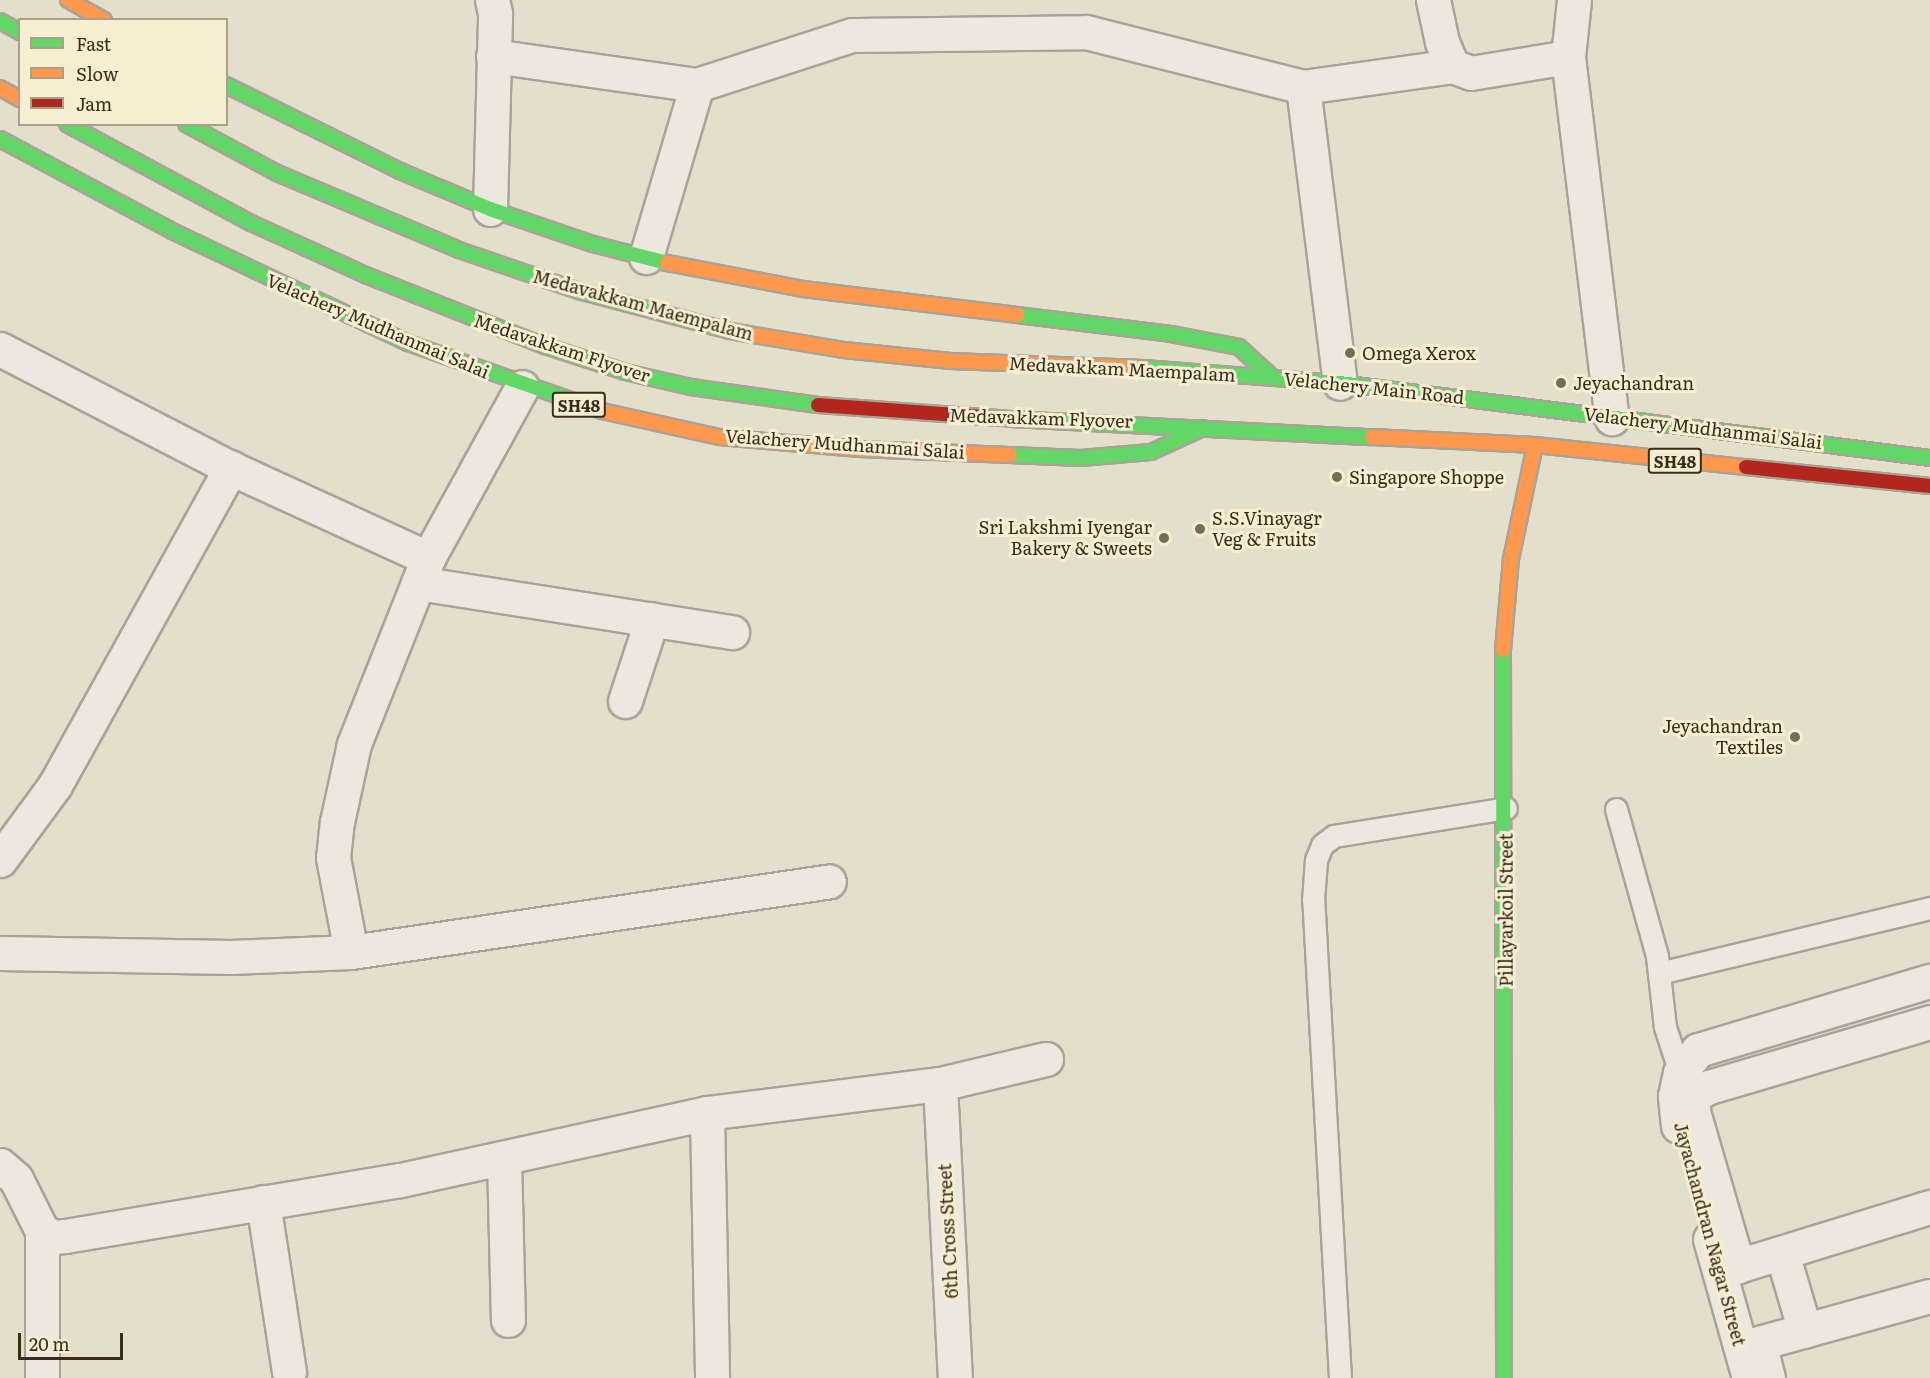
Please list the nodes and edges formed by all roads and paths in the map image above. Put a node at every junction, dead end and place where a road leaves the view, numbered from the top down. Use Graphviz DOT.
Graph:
graph roads {
  1 [pos="68,0"];
  2 [pos="492,0"];
  3 [pos="1434,0"];
  4 [pos="1574,0"];
  5 [pos="100,18"];
  6 [pos="0,21"];
  7 [pos="18,31"];
  8 [pos="493,56"];
  9 [pos="1568,57"];
  10 [pos="1452,66"];
  11 [pos="697,85"];
  12 [pos="228,86"];
  13 [pos="1303,87"];
  14 [pos="0,88"];
  15 [pos="18,98"];
  16 [pos="70,126"];
  17 [pos="190,126"];
  18 [pos="0,138"];
  19 [pos="490,208"];
  20 [pos="646,258"];
  21 [pos="0,348"];
  22 [pos="1273,378"];
  23 [pos="1340,383"];
  24 [pos="522,387"];
  25 [pos="1475,399"];
  26 [pos="1612,418"];
  27 [pos="1208,426"];
  28 [pos="1420,438"];
  29 [pos="1535,445"];
  30 [pos="1930,458"];
  31 [pos="231,468"];
  32 [pos="1930,486"];
  33 [pos="423,571"];
  34 [pos="652,619"];
  35 [pos="732,632"];
  36 [pos="625,701"];
  37 [pos="1506,808"];
  38 [pos="1616,809"];
  39 [pos="0,860"];
  40 [pos="829,881"];
  41 [pos="1930,908"];
  42 [pos="351,952"];
  43 [pos="0,953"];
  44 [pos="1659,973"];
  45 [pos="1930,981"];
  46 [pos="1930,1022"];
  47 [pos="1046,1059"];
  48 [pos="1680,1073"];
  49 [pos="940,1084"];
  50 [pos="707,1113"];
  51 [pos="504,1158"];
  52 [pos="0,1165"];
  53 [pos="263,1202"];
  54 [pos="1930,1207"];
  55 [pos="42,1231"];
  56 [pos="1782,1253"];
  57 [pos="1930,1296"];
  58 [pos="508,1320"];
  59 [pos="1805,1330"];
  60 [pos="289,1372"];
  61 [pos="42,1378"];
  62 [pos="712,1378"];
  63 [pos="955,1378"];
  64 [pos="1340,1378"];
  65 [pos="1504,1378"];
  66 [pos="1749,1378"];
  67 [pos="1768,1378"];
  1 -- 5 [label="main road"];
  2 -- 8 [label="street"];
  3 -- 10 [label="street"];
  4 -- 9 [label="street"];
  6 -- 7 [label="main road"];
  8 -- 11 [label="street"];
  8 -- 19 [label="street"];
  9 -- 10 [label="street"];
  9 -- 26 [label="street"];
  10 -- 13 [label="street"];
  11 -- 13 [label="street"];
  11 -- 20 [label="street"];
  12 -- 19 [label="main road"];
  13 -- 23 [label="street"];
  14 -- 15 [label="main road"];
  16 -- 27 [label="main road, Medavakkam Flyover"];
  17 -- 22 [label="main road, Medavakkam Maempalam"];
  18 -- 24 [label="main road, Velachery Mudhanmai Salai / SH48"];
  19 -- 20 [label="main road"];
  20 -- 22 [label="main road"];
  21 -- 31 [label="street"];
  22 -- 23 [label="main road, Velachery Main Road"];
  23 -- 25 [label="main road, Velachery Main Road"];
  24 -- 27 [label="main road, Velachery Mudhanmai Salai / SH48"];
  24 -- 33 [label="street"];
  25 -- 26 [label="main road, Velachery Mudhanmai Salai / SH48"];
  26 -- 30 [label="main road, Velachery Mudhanmai Salai / SH48"];
  27 -- 28 [label="main road, Medavakkam Flyover"];
  28 -- 29 [label="main road, Velachery Mudhanmai Salai / SH48"];
  29 -- 32 [label="main road, Velachery Mudhanmai Salai / SH48"];
  29 -- 37 [label="main road, Pillayarkoil Street"];
  31 -- 33 [label="street"];
  31 -- 39 [label="street"];
  33 -- 34 [label="street"];
  33 -- 42 [label="street"];
  34 -- 35 [label="street"];
  34 -- 36 [label="street"];
  37 -- 64 [label="lane"];
  37 -- 65 [label="main road, Pillayarkoil Street"];
  38 -- 44 [label="lane"];
  40 -- 42 [label="street"];
  41 -- 44 [label="lane"];
  42 -- 43 [label="street"];
  44 -- 48 [label="lane"];
  45 -- 48 [label="street"];
  46 -- 56 [label="street"];
  47 -- 49 [label="street"];
  48 -- 66 [label="street, Jayachandran Nagar Street"];
  49 -- 50 [label="street"];
  49 -- 63 [label="street, 6th Cross Street"];
  50 -- 51 [label="street"];
  50 -- 62 [label="street"];
  51 -- 53 [label="street"];
  51 -- 58 [label="street"];
  52 -- 55 [label="street"];
  53 -- 55 [label="street"];
  53 -- 60 [label="street"];
  54 -- 56 [label="street"];
  55 -- 61 [label="street"];
  56 -- 59 [label="street"];
  57 -- 59 [label="street"];
  59 -- 67 [label="street"];
}
